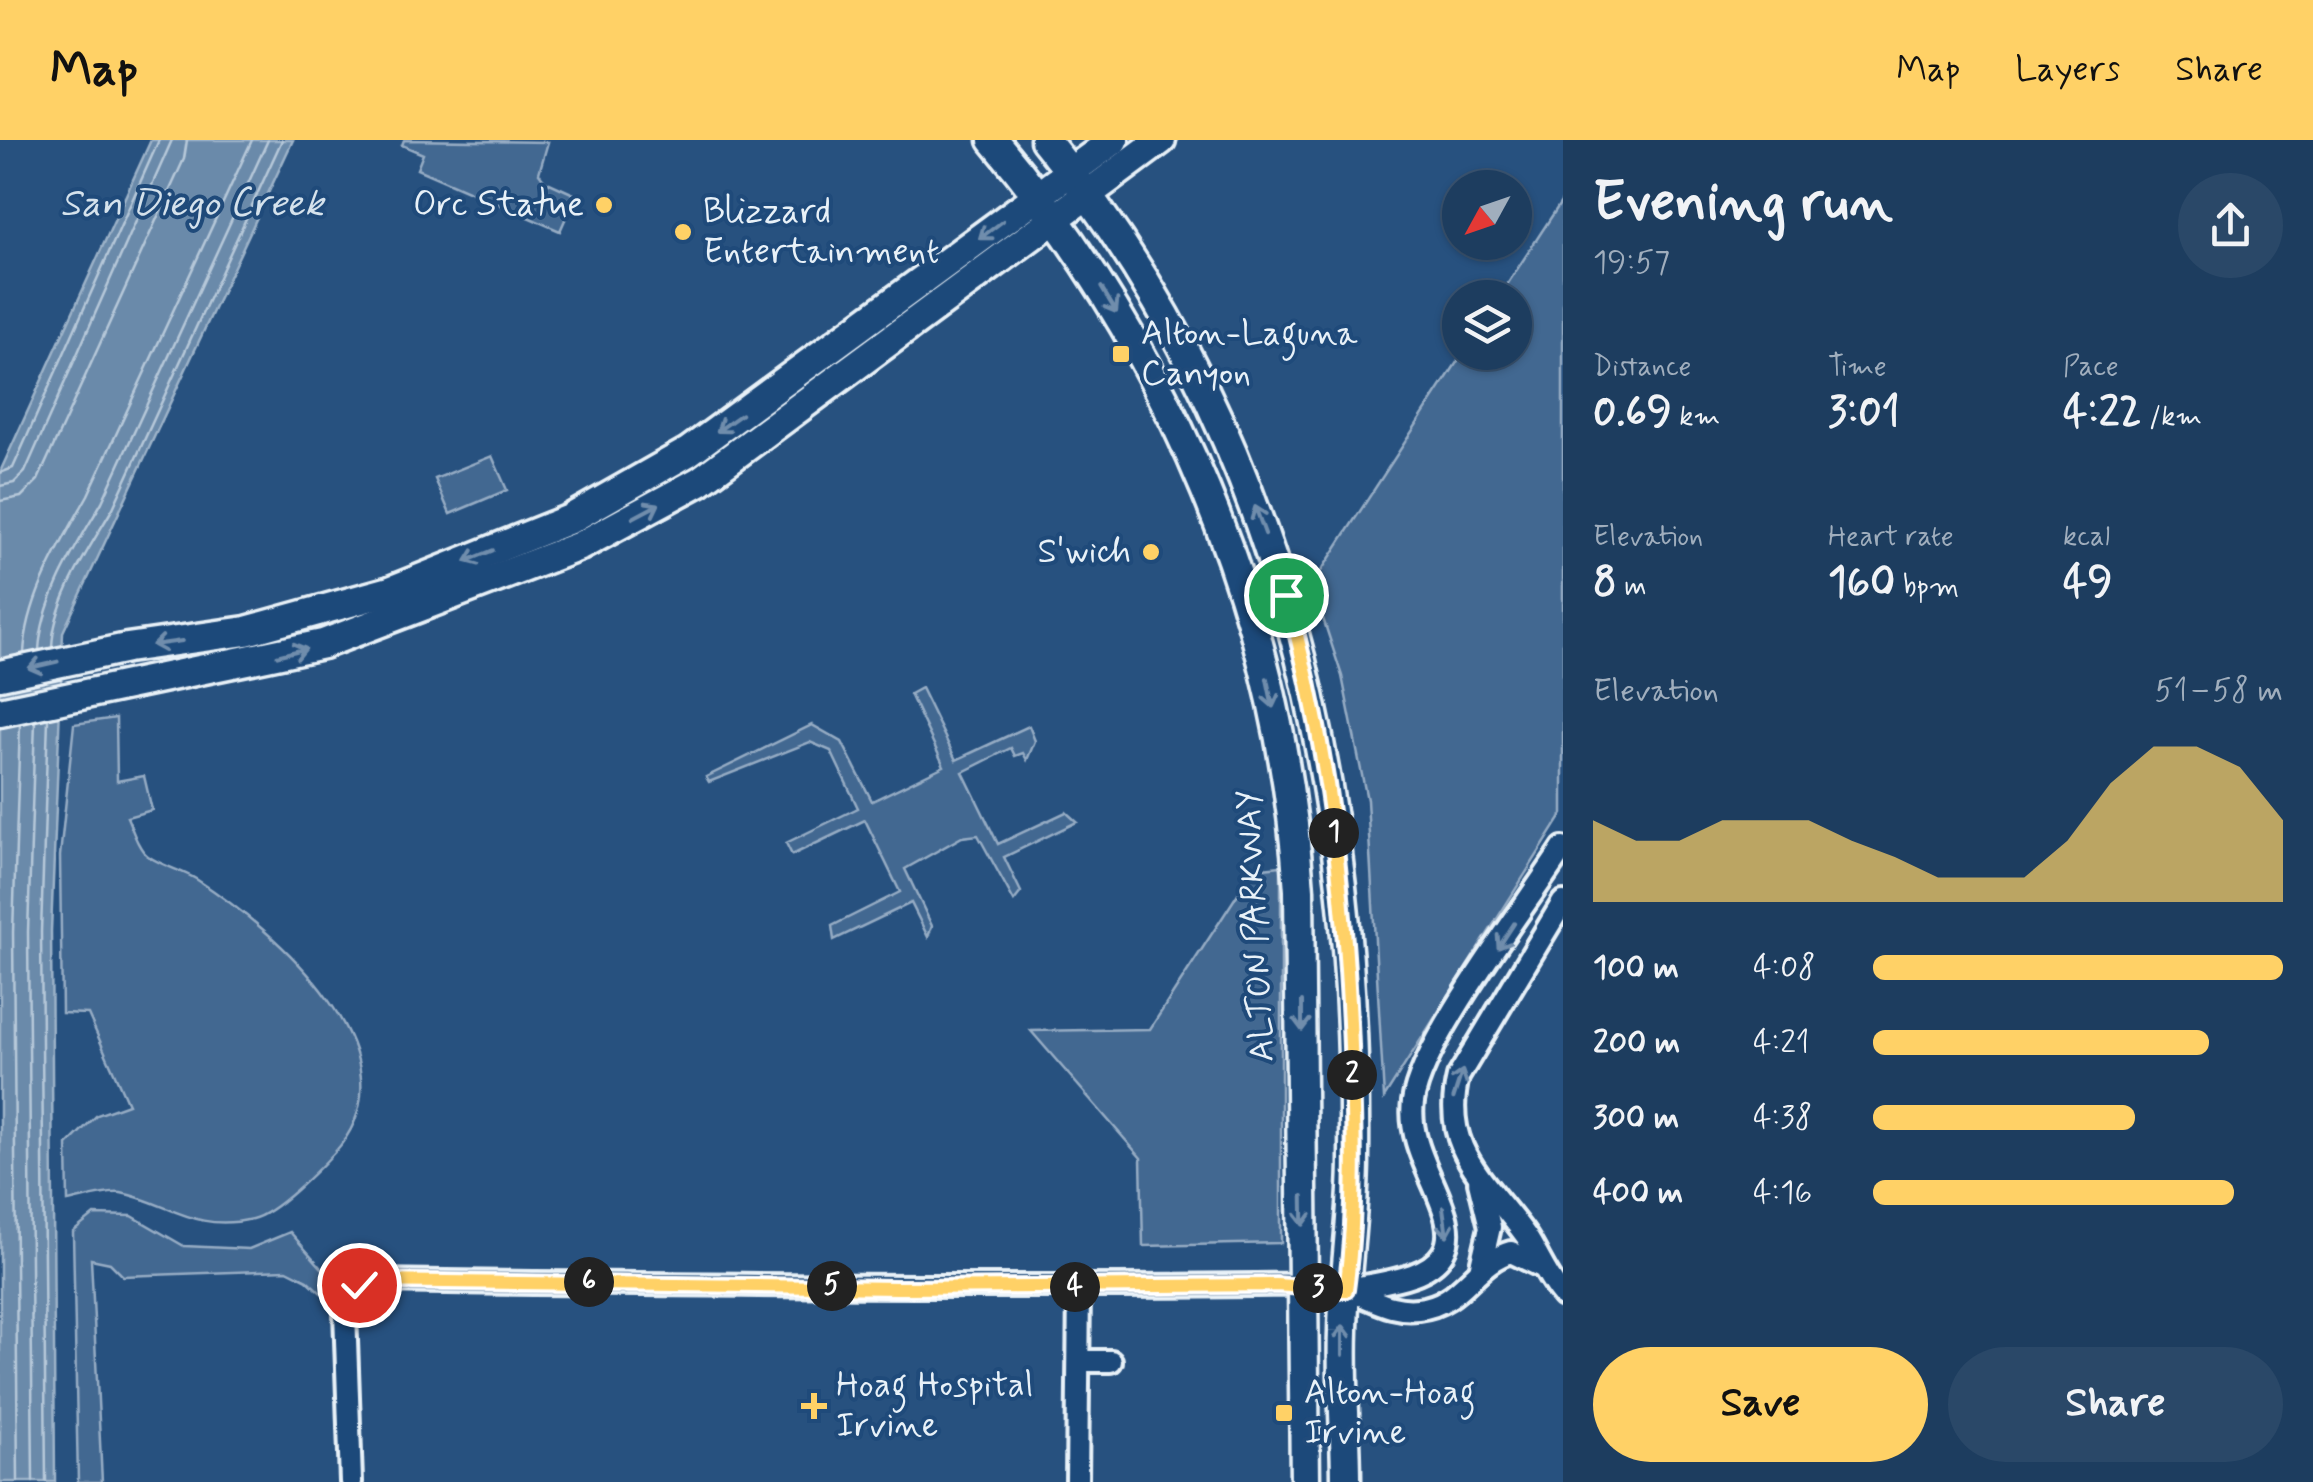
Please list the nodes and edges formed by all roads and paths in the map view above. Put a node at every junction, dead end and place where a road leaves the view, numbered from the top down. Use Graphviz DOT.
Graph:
graph roads {
  1 [pos="992,140"];
  2 [pos="1045,140"];
  3 [pos="1114,140"];
  4 [pos="1161,140"];
  5 [pos="1078,184"];
  6 [pos="1037,196"];
  7 [pos="1054,219"];
  8 [pos="0,675"];
  9 [pos="0,712"];
  10 [pos="1562,853"];
  11 [pos="1563,902"];
  12 [pos="1474,1171"];
  13 [pos="1542,1267"];
  14 [pos="1480,1271"];
  15 [pos="1079,1286"];
  16 [pos="1304,1287"];
  17 [pos="1346,1290"];
  18 [pos="1563,1296"];
  19 [pos="1079,1361"];
  20 [pos="1111,1361"];
  21 [pos="351,1482"];
  22 [pos="1078,1482"];
  23 [pos="1305,1482"];
  24 [pos="1346,1482"];
  1 -- 6 [label="main road, ALTON PARKWAY"];
  2 -- 5 [label="main road"];
  3 -- 5 [label="main road"];
  4 -- 5 [label="main road"];
  5 -- 6 [label="main road"];
  5 -- 7 [label="main road"];
  17 -- 5 [label="main road, one-way"];
  6 -- 7 [label="main road, ALTON PARKWAY"];
  6 -- 8 [label="main road, one-way"];
  9 -- 7 [label="main road, one-way"];
  7 -- 16 [label="main road, ALTON PARKWAY, one-way"];
  10 -- 17 [label="street, one-way"];
  12 -- 11 [label="street, one-way"];
  12 -- 13 [label="street"];
  12 -- 14 [label="street"];
  13 -- 14 [label="street"];
  13 -- 18 [label="street"];
  14 -- 17 [label="street"];
  15 -- 16 [label="street"];
  15 -- 19 [label="street"];
  15 -- 21 [label="street"];
  16 -- 17 [label="street"];
  16 -- 23 [label="main road, ALTON PARKWAY"];
  24 -- 17 [label="main road, one-way"];
  19 -- 20 [label="street"];
  19 -- 22 [label="street"];
}
